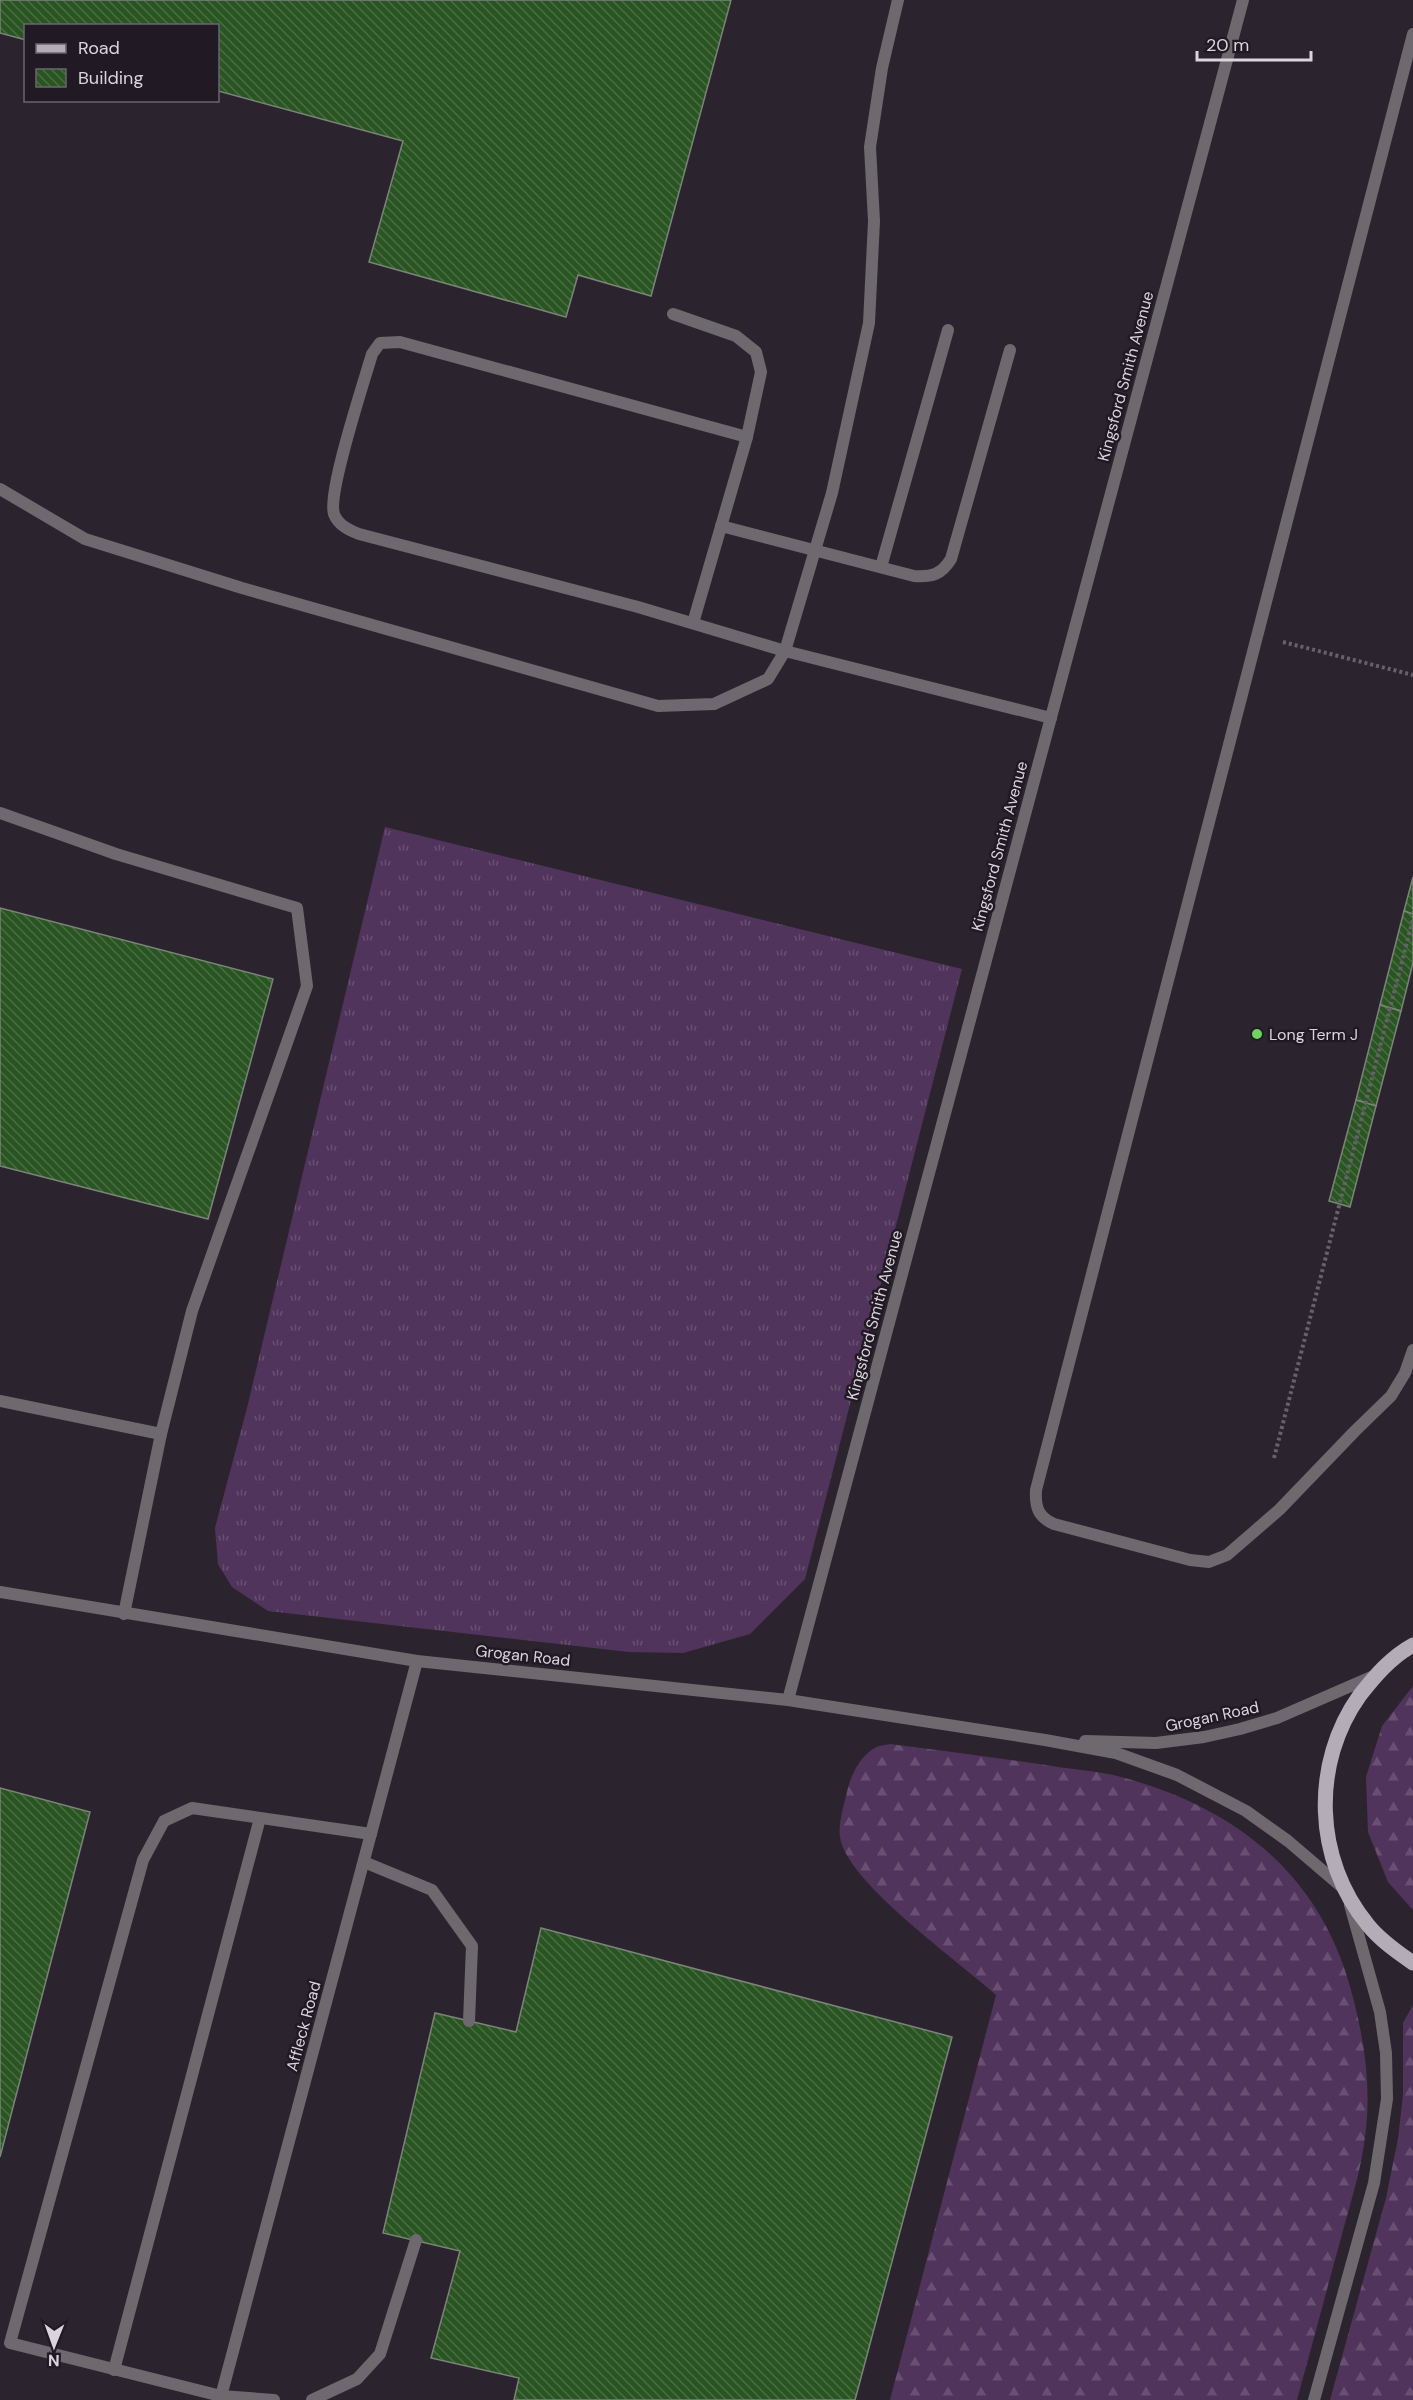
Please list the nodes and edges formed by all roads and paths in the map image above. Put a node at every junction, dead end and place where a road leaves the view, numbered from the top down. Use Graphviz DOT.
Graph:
graph roads {
  1 [pos="898,0"];
  2 [pos="1243,0"];
  3 [pos="1413,34"];
  4 [pos="673,314"];
  5 [pos="948,330"];
  6 [pos="1010,350"];
  7 [pos="747,436"];
  8 [pos="0,489"];
  9 [pos="721,526"];
  10 [pos="816,551"];
  11 [pos="881,567"];
  12 [pos="693,623"];
  13 [pos="1284,642"];
  14 [pos="785,651"];
  15 [pos="1413,675"];
  16 [pos="1050,718"];
  17 [pos="0,813"];
  18 [pos="1413,919"];
  19 [pos="1413,1350"];
  20 [pos="0,1401"];
  21 [pos="161,1434"];
  22 [pos="1274,1458"];
  23 [pos="0,1592"];
  24 [pos="124,1614"];
  25 [pos="1410,1646"];
  26 [pos="417,1661"];
  27 [pos="1376,1675"];
  28 [pos="788,1701"];
  29 [pos="1045,1740"];
  30 [pos="260,1818"];
  31 [pos="370,1834"];
  32 [pos="364,1862"];
  33 [pos="1346,1892"];
  34 [pos="1413,1963"];
  35 [pos="469,2021"];
  36 [pos="416,2241"];
  37 [pos="5,2342"];
  38 [pos="114,2370"];
  39 [pos="220,2398"];
  40 [pos="274,2400"];
  41 [pos="312,2400"];
  42 [pos="1314,2400"];
  1 -- 10 [label="street"];
  2 -- 16 [label="street, Kingsford Smith Avenue"];
  3 -- 19 [label="street"];
  4 -- 7 [label="street"];
  5 -- 11 [label="street"];
  6 -- 11 [label="street"];
  7 -- 9 [label="street"];
  7 -- 12 [label="street"];
  8 -- 14 [label="street"];
  9 -- 10 [label="street"];
  9 -- 12 [label="street"];
  10 -- 11 [label="street"];
  10 -- 14 [label="street"];
  12 -- 14 [label="street"];
  13 -- 15 [label="path"];
  14 -- 16 [label="street"];
  16 -- 28 [label="street, Kingsford Smith Avenue"];
  17 -- 21 [label="street"];
  18 -- 22 [label="path"];
  20 -- 21 [label="street"];
  21 -- 24 [label="street"];
  23 -- 24 [label="street, Grogan Road"];
  24 -- 26 [label="street, Grogan Road"];
  25 -- 27 [label="main road"];
  26 -- 28 [label="street, Grogan Road"];
  26 -- 31 [label="street, Affleck Road"];
  27 -- 29 [label="street, Grogan Road"];
  27 -- 33 [label="main road"];
  28 -- 29 [label="street, Grogan Road"];
  29 -- 33 [label="street, Grogan Road"];
  30 -- 31 [label="street"];
  30 -- 37 [label="street"];
  30 -- 38 [label="street"];
  31 -- 32 [label="street, Affleck Road"];
  32 -- 35 [label="street"];
  32 -- 39 [label="street, Affleck Road"];
  33 -- 34 [label="main road"];
  33 -- 42 [label="street"];
  36 -- 41 [label="street"];
  37 -- 38 [label="street"];
  38 -- 39 [label="street"];
  39 -- 40 [label="street"];
}
